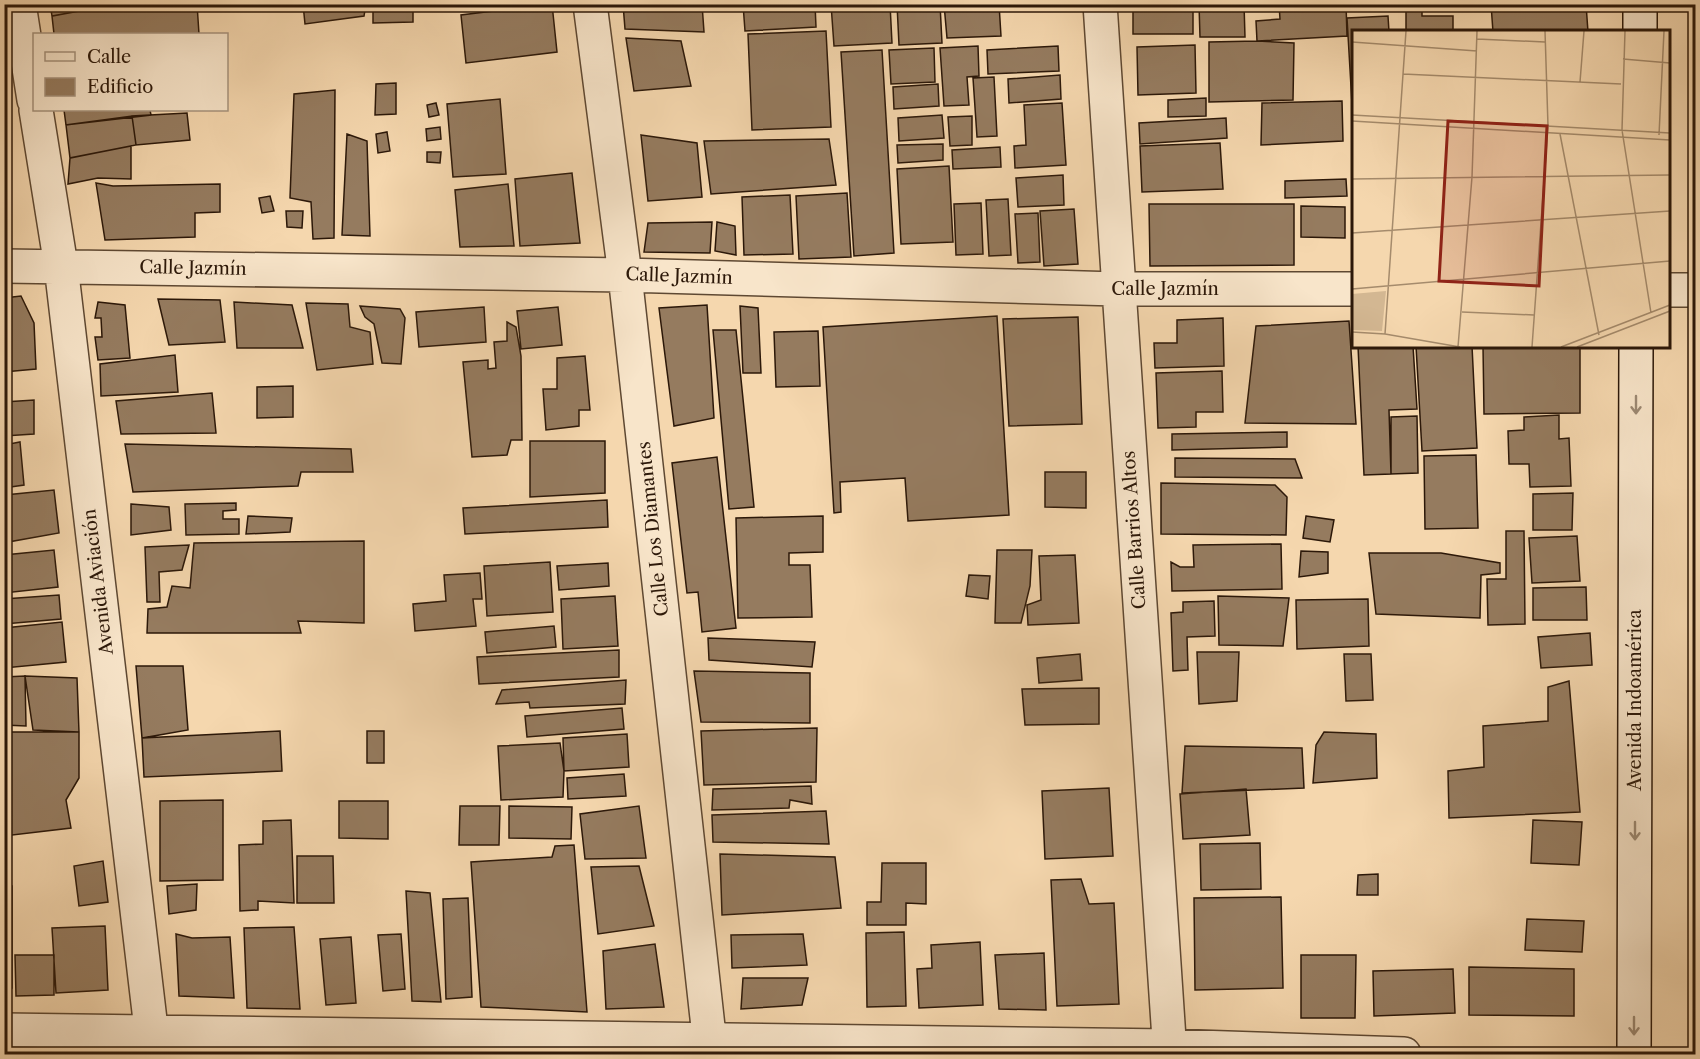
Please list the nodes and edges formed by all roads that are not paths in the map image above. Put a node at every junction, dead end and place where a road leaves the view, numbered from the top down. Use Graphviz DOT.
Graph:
graph roads {
  1 [pos="19,4"];
  2 [pos="590,4"];
  3 [pos="1100,4"];
  4 [pos="1640,4"];
  5 [pos="1640,30"];
  6 [pos="33,94"];
  7 [pos="36,111"];
  8 [pos="4,266"];
  9 [pos="61,266"];
  10 [pos="626,275"];
  11 [pos="1117,289"];
  12 [pos="1352,289"];
  13 [pos="1670,290"];
  14 [pos="1695,290"];
  15 [pos="1636,348"];
  16 [pos="4,1030"];
  17 [pos="152,1042"];
  18 [pos="711,1048"];
  19 [pos="1169,1050"];
  20 [pos="1404,1054"];
  21 [pos="1634,1054"];
  1 -- 6 [label="street"];
  2 -- 10 [label="street, Calle Los Diamantes"];
  3 -- 11 [label="street, Calle Barrios Altos"];
  4 -- 5 [label="street"];
  7 -- 9 [label="street, Avenida Aviación"];
  8 -- 9 [label="street, Calle Jazmín"];
  9 -- 10 [label="street, Calle Jazmín"];
  9 -- 17 [label="street, Avenida Aviación"];
  10 -- 11 [label="street, Calle Jazmín"];
  10 -- 18 [label="street, Calle Los Diamantes"];
  11 -- 12 [label="street, Calle Jazmín"];
  11 -- 19 [label="street, Calle Barrios Altos"];
  13 -- 14 [label="street"];
  15 -- 21 [label="street, Avenida Indoamérica, one-way"];
  16 -- 17 [label="street"];
  17 -- 18 [label="street"];
  18 -- 19 [label="street"];
  19 -- 20 [label="street"];
}
